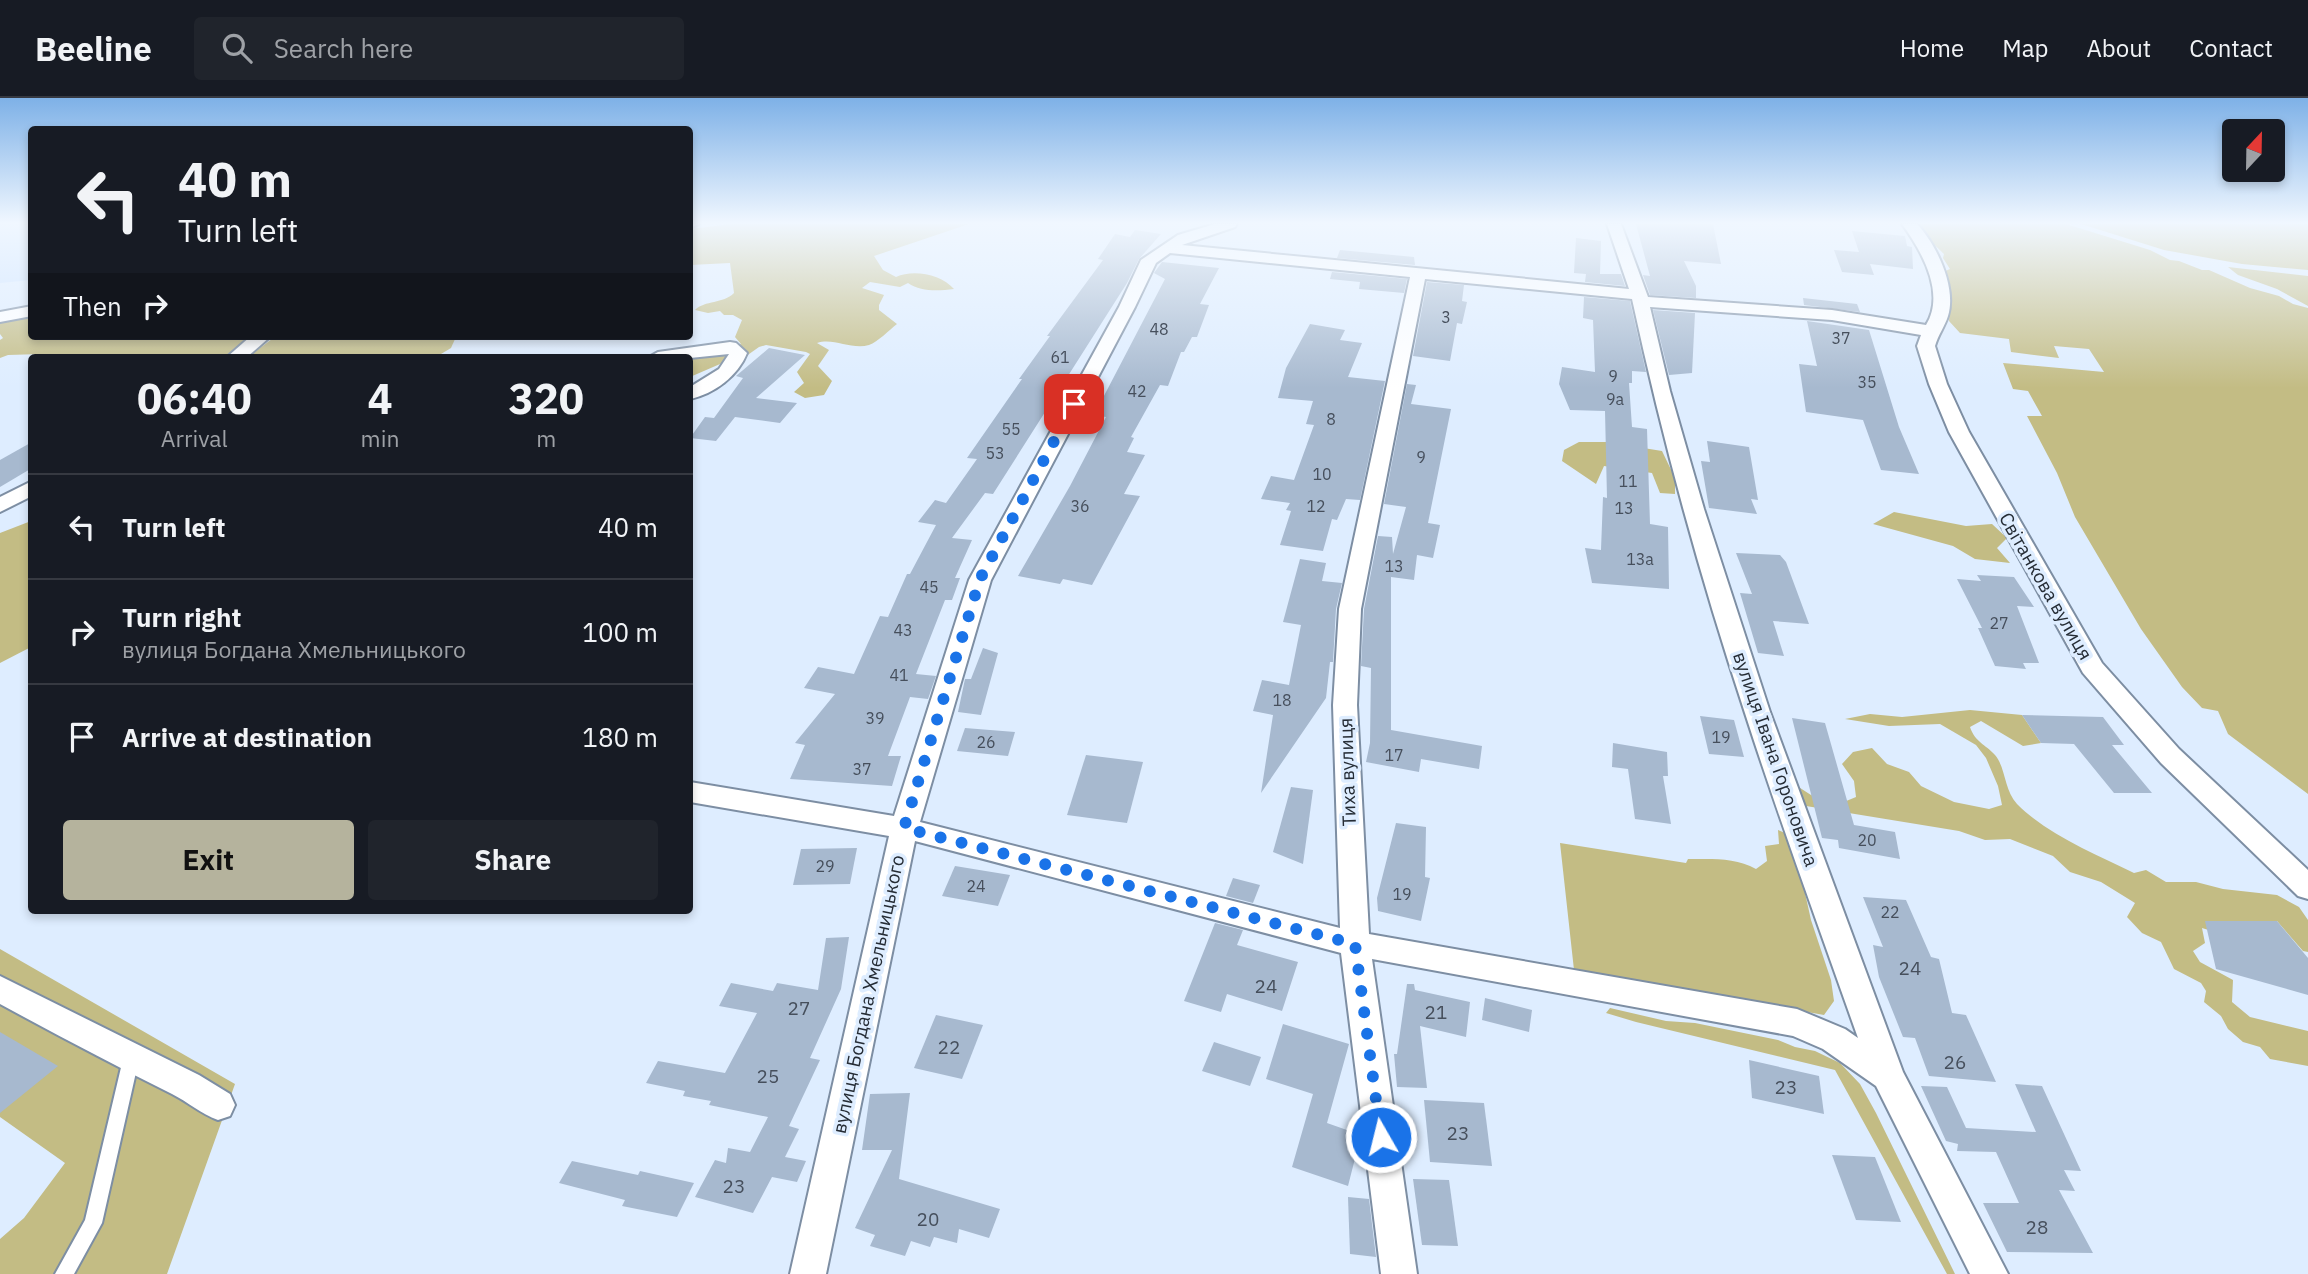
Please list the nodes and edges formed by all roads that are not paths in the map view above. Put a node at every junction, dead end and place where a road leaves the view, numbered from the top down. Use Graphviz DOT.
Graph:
graph roads {
  1 [pos="1140,279"];
  2 [pos="1417,279"];
  3 [pos="1455,279"];
  4 [pos="1633,279"];
  5 [pos="1938,279"];
  6 [pos="1639,298"];
  7 [pos="28,312"];
  8 [pos="0,317"];
  9 [pos="1931,331"];
  10 [pos="257,340"];
  11 [pos="240,354"];
  12 [pos="680,354"];
  13 [pos="693,392"];
  14 [pos="28,491"];
  15 [pos="0,506"];
  16 [pos="693,793"];
  17 [pos="904,828"];
  18 [pos="2308,888"];
  19 [pos="1355,944"];
  20 [pos="0,989"];
  21 [pos="131,1059"];
  22 [pos="1888,1076"];
  23 [pos="218,1105"];
  24 [pos="64,1274"];
  25 [pos="808,1274"];
  26 [pos="1399,1274"];
  27 [pos="1990,1274"];
  1 -- 17 [label="street, вулиця Богдана Хмельницького"];
  2 -- 19 [label="street, Тиха вулиця"];
  3 -- 6 [label="street"];
  4 -- 6 [label="street, вулиця Івана Гороновича"];
  5 -- 9 [label="street, Світанкова вулиця"];
  6 -- 9 [label="street"];
  6 -- 22 [label="street, вулиця Івана Гороновича"];
  7 -- 8 [label="street"];
  9 -- 18 [label="street, Світанкова вулиця"];
  10 -- 11 [label="street"];
  12 -- 13 [label="street"];
  14 -- 15 [label="street"];
  16 -- 17 [label="street"];
  17 -- 19 [label="street"];
  17 -- 25 [label="street, вулиця Богдана Хмельницького"];
  19 -- 22 [label="street"];
  19 -- 26 [label="street, Тиха вулиця"];
  20 -- 21 [label="street"];
  21 -- 23 [label="street"];
  21 -- 24 [label="lane"];
  22 -- 27 [label="street, вулиця Івана Гороновича"];
}
